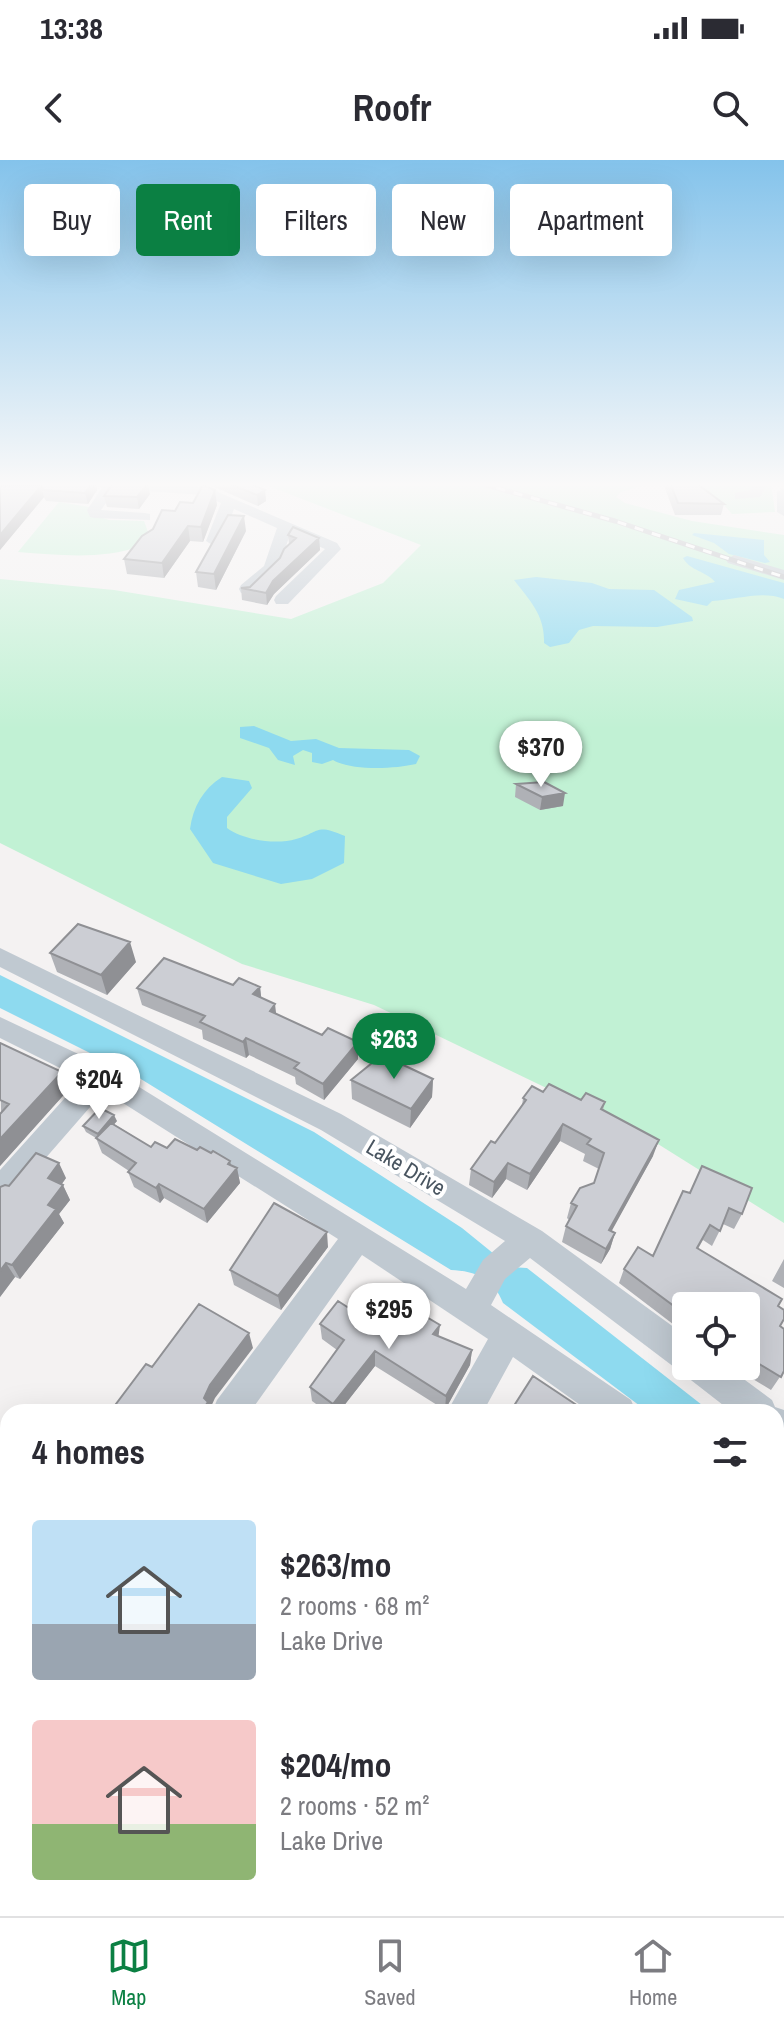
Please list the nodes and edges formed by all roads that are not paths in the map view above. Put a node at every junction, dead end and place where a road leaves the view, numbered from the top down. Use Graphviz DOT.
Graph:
graph roads {
  1 [pos="272,565"];
  2 [pos="317,565"];
  3 [pos="750,565"];
  4 [pos="784,575"];
  5 [pos="243,593"];
  6 [pos="282,600"];
  7 [pos="0,957"];
  8 [pos="0,1027"];
  9 [pos="101,1076"];
  10 [pos="0,1190"];
  11 [pos="358,1236"];
  12 [pos="531,1241"];
  13 [pos="472,1310"];
  14 [pos="508,1334"];
  15 [pos="672,1346"];
  16 [pos="718,1380"];
  17 [pos="235,1404"];
  18 [pos="469,1404"];
  19 [pos="608,1404"];
  20 [pos="749,1404"];
  1 -- 5 [label="street"];
  2 -- 6 [label="street"];
  3 -- 4 [label="street"];
  7 -- 12 [label="street, Lake Drive"];
  8 -- 9 [label="street"];
  9 -- 10 [label="street"];
  9 -- 11 [label="street"];
  11 -- 13 [label="street"];
  11 -- 17 [label="street"];
  12 -- 13 [label="street"];
  12 -- 15 [label="street, Lake Drive"];
  13 -- 14 [label="street"];
  14 -- 18 [label="street"];
  14 -- 19 [label="street"];
  16 -- 20 [label="street"];
}
